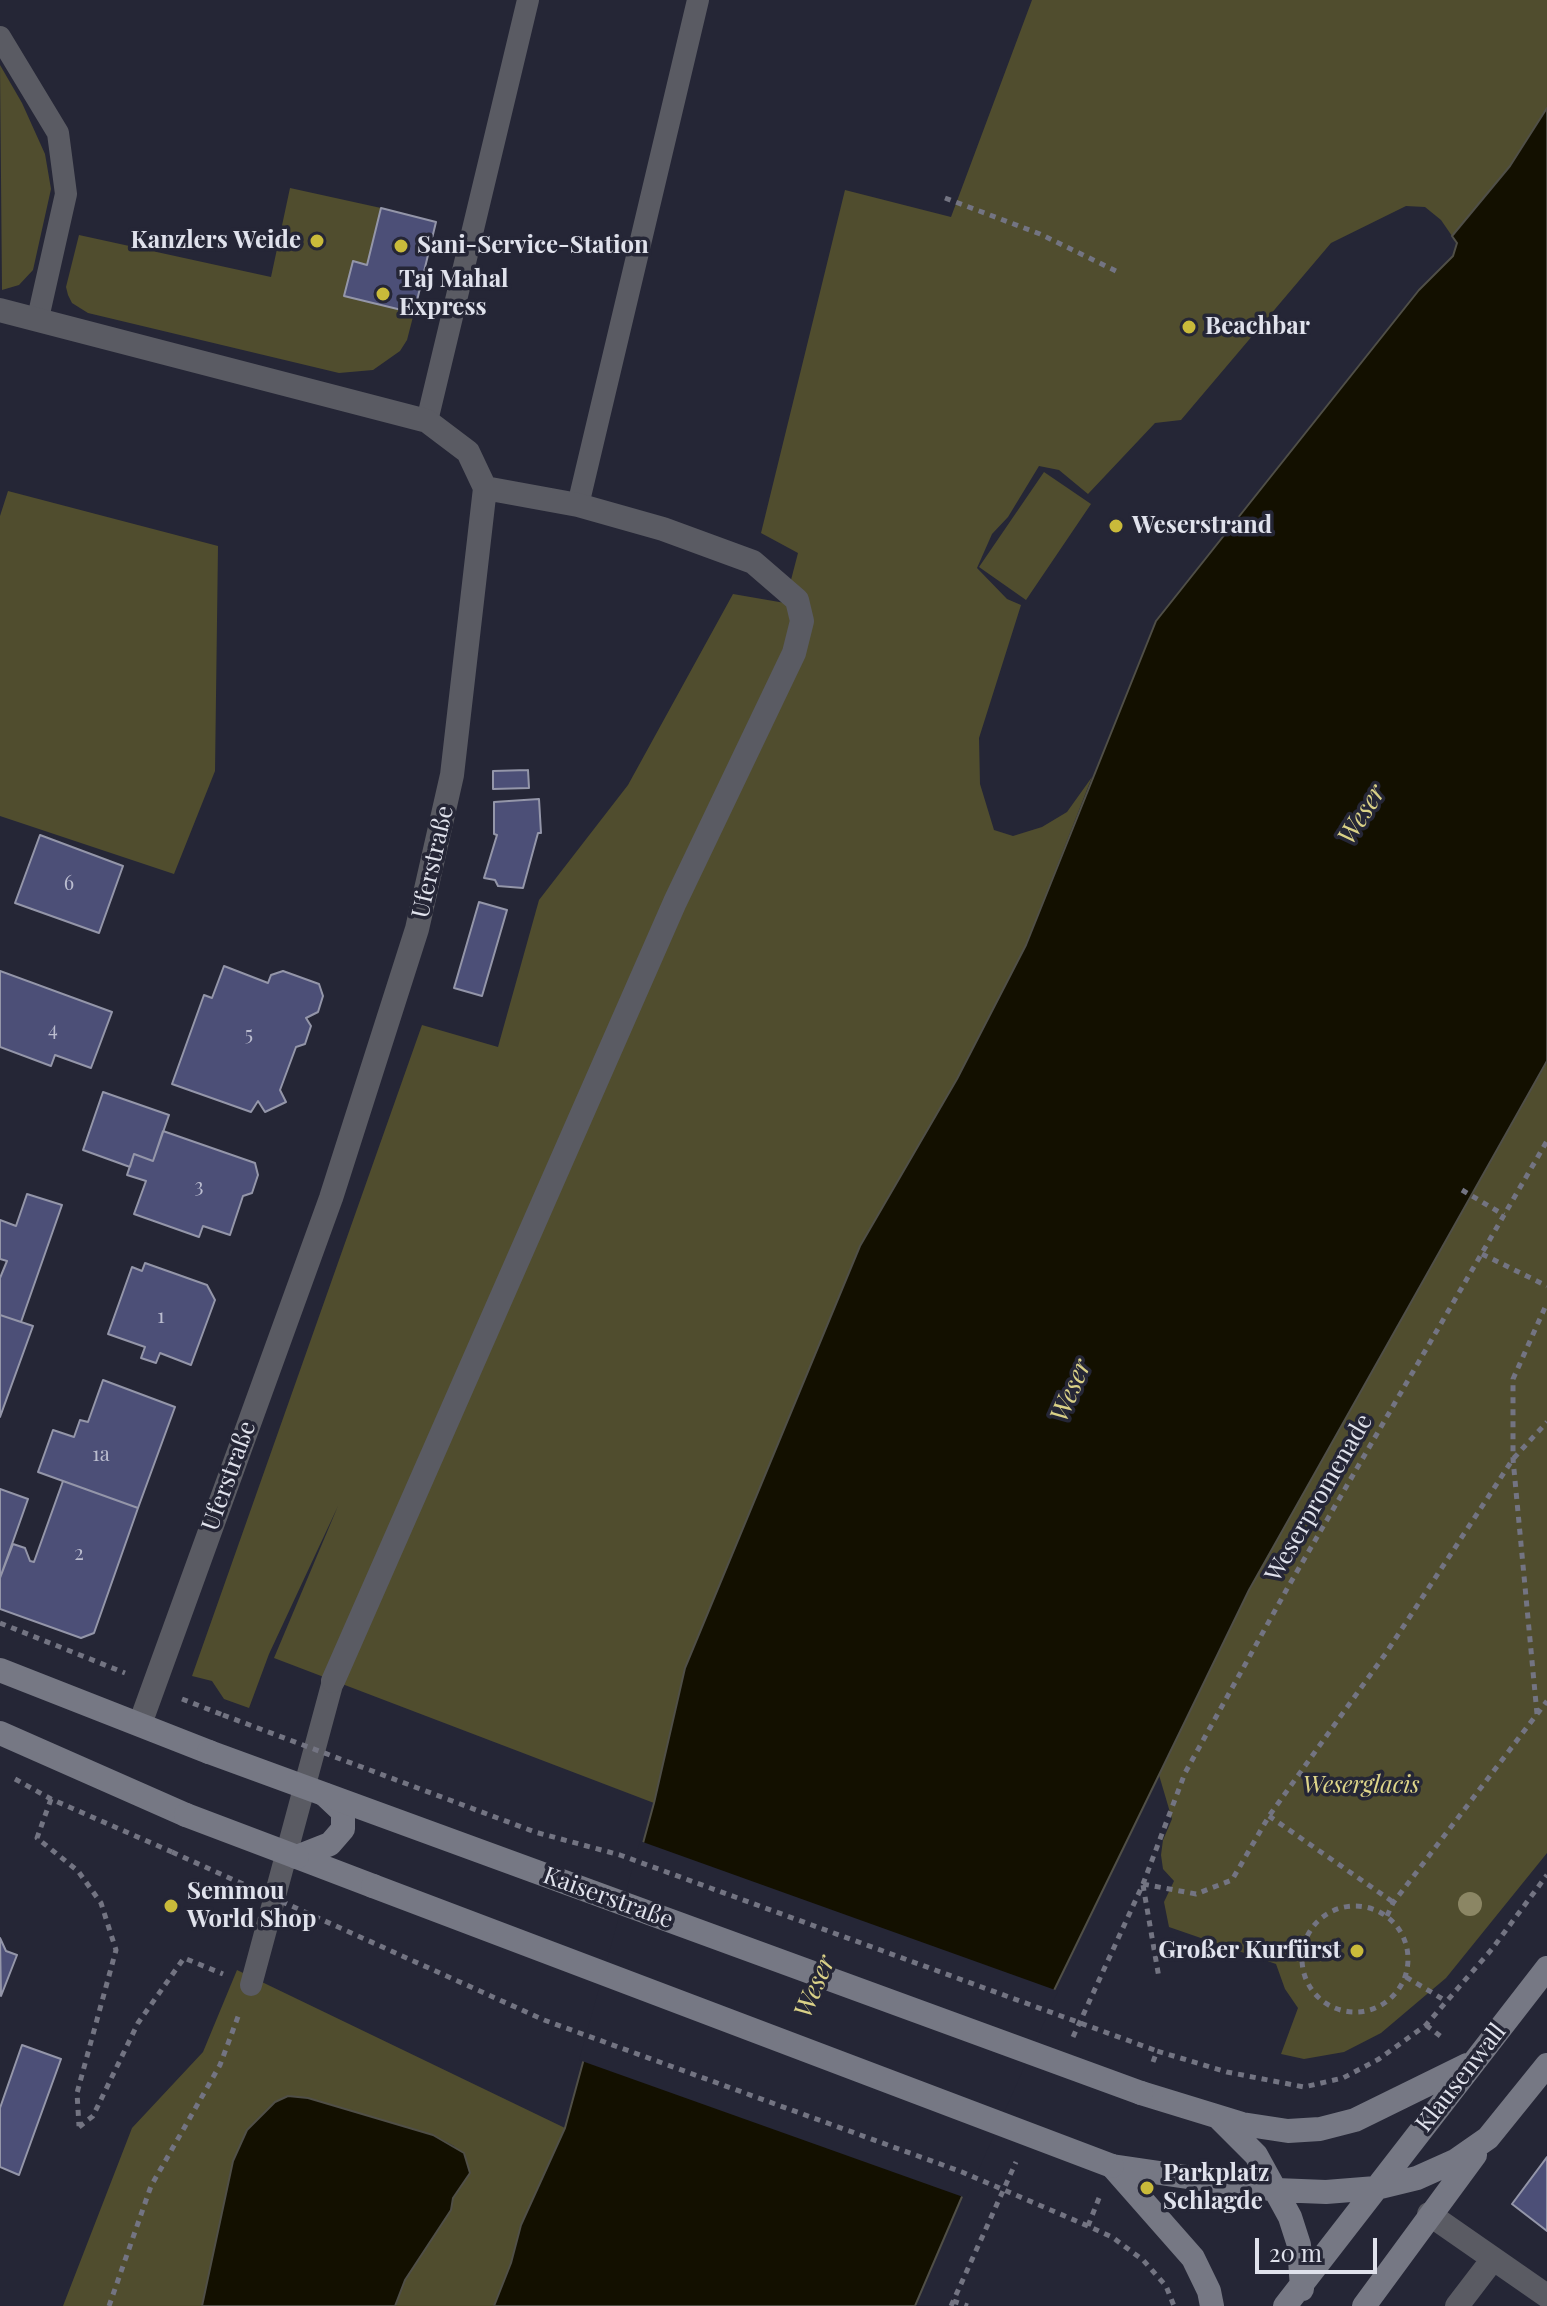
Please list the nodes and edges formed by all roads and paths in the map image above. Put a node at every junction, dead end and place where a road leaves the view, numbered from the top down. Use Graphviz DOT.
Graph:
graph roads {
  1 [pos="528,0"];
  2 [pos="698,0"];
  3 [pos="0,37"];
  4 [pos="945,198"];
  5 [pos="1120,273"];
  6 [pos="0,310"];
  7 [pos="38,318"];
  8 [pos="427,421"];
  9 [pos="485,488"];
  10 [pos="578,505"];
  11 [pos="1547,1141"];
  12 [pos="1462,1190"];
  13 [pos="1504,1215"];
  14 [pos="1482,1254"];
  15 [pos="1547,1286"];
  16 [pos="1547,1303"];
  17 [pos="1547,1422"];
  18 [pos="1513,1459"];
  19 [pos="0,1623"];
  20 [pos="7,1676"];
  21 [pos="333,1681"];
  22 [pos="154,1685"];
  23 [pos="1547,1701"];
  24 [pos="1537,1714"];
  25 [pos="140,1724"];
  26 [pos="0,1733"];
  27 [pos="13,1778"];
  28 [pos="325,1795"];
  29 [pos="51,1799"];
  30 [pos="1269,1816"];
  31 [pos="297,1857"];
  32 [pos="1547,1875"];
  33 [pos="1143,1884"];
  34 [pos="1393,1903"];
  35 [pos="1387,1916"];
  36 [pos="1547,1968"];
  37 [pos="1406,1976"];
  38 [pos="1159,1978"];
  39 [pos="251,1985"];
  40 [pos="1446,2001"];
  41 [pos="1472,2062"];
  42 [pos="1547,2065"];
  43 [pos="1219,2117"];
  44 [pos="1488,2138"];
  45 [pos="1112,2166"];
  46 [pos="1376,2188"];
  47 [pos="1276,2190"];
  48 [pos="1095,2209"];
  49 [pos="1429,2214"];
  50 [pos="1088,2226"];
  51 [pos="1493,2259"];
  52 [pos="1301,2295"];
  53 [pos="1547,2296"];
  54 [pos="109,2306"];
  55 [pos="951,2306"];
  56 [pos="968,2306"];
  57 [pos="1174,2306"];
  58 [pos="1212,2306"];
  59 [pos="1285,2306"];
  60 [pos="1364,2306"];
  61 [pos="1457,2306"];
  1 -- 8 [label="lane"];
  2 -- 10 [label="lane"];
  3 -- 7 [label="lane"];
  4 -- 5 [label="path"];
  6 -- 7 [label="street"];
  7 -- 8 [label="street"];
  8 -- 9 [label="street"];
  9 -- 10 [label="street"];
  9 -- 22 [label="street, Uferstraße"];
  10 -- 21 [label="street"];
  11 -- 13 [label="path, Weserpromenade"];
  12 -- 13 [label="path"];
  13 -- 14 [label="path, Weserpromenade"];
  14 -- 15 [label="path"];
  14 -- 33 [label="path, Weserpromenade"];
  16 -- 18 [label="path"];
  17 -- 18 [label="path"];
  18 -- 24 [label="path"];
  18 -- 30 [label="path"];
  19 -- 22 [label="path"];
  20 -- 25 [label="main road, Kaiserstraße"];
  21 -- 39 [label="lane"];
  22 -- 25 [label="street, Uferstraße"];
  22 -- 40 [label="path, bridge"];
  23 -- 24 [label="path"];
  24 -- 34 [label="path"];
  25 -- 28 [label="main road, Kaiserstraße, bridge"];
  26 -- 31 [label="main road, bridge"];
  27 -- 29 [label="path"];
  28 -- 31 [label="main road"];
  28 -- 43 [label="main road, Kaiserstraße, bridge"];
  29 -- 39 [label="path"];
  29 -- 50 [label="path, bridge"];
  30 -- 33 [label="path"];
  30 -- 34 [label="path"];
  31 -- 45 [label="main road, bridge"];
  32 -- 40 [label="path"];
  33 -- 38 [label="path"];
  34 -- 35 [label="path"];
  35 -- 37 [label="path"];
  35 -- 37 [label="path"];
  36 -- 41 [label="main road, Klausenwall"];
  37 -- 40 [label="path"];
  39 -- 54 [label="path"];
  41 -- 43 [label="main road, Kaiserstraße"];
  41 -- 46 [label="main road, Klausenwall"];
  42 -- 44 [label="main road, Klausenwall"];
  43 -- 47 [label="main road, Kaiserstraße"];
  44 -- 46 [label="main road, Klausenwall"];
  44 -- 49 [label="main road"];
  45 -- 47 [label="main road, Klausenwall"];
  45 -- 58 [label="main road"];
  46 -- 47 [label="main road, Klausenwall"];
  46 -- 52 [label="main road, Klausenwall"];
  47 -- 52 [label="main road, Kaiserstraße"];
  48 -- 50 [label="path"];
  49 -- 51 [label="street"];
  49 -- 60 [label="main road"];
  50 -- 57 [label="path"];
  51 -- 53 [label="street"];
  51 -- 61 [label="street"];
  52 -- 59 [label="main road, Klausenwall"];
  55 -- 56 [label="path"];
}
